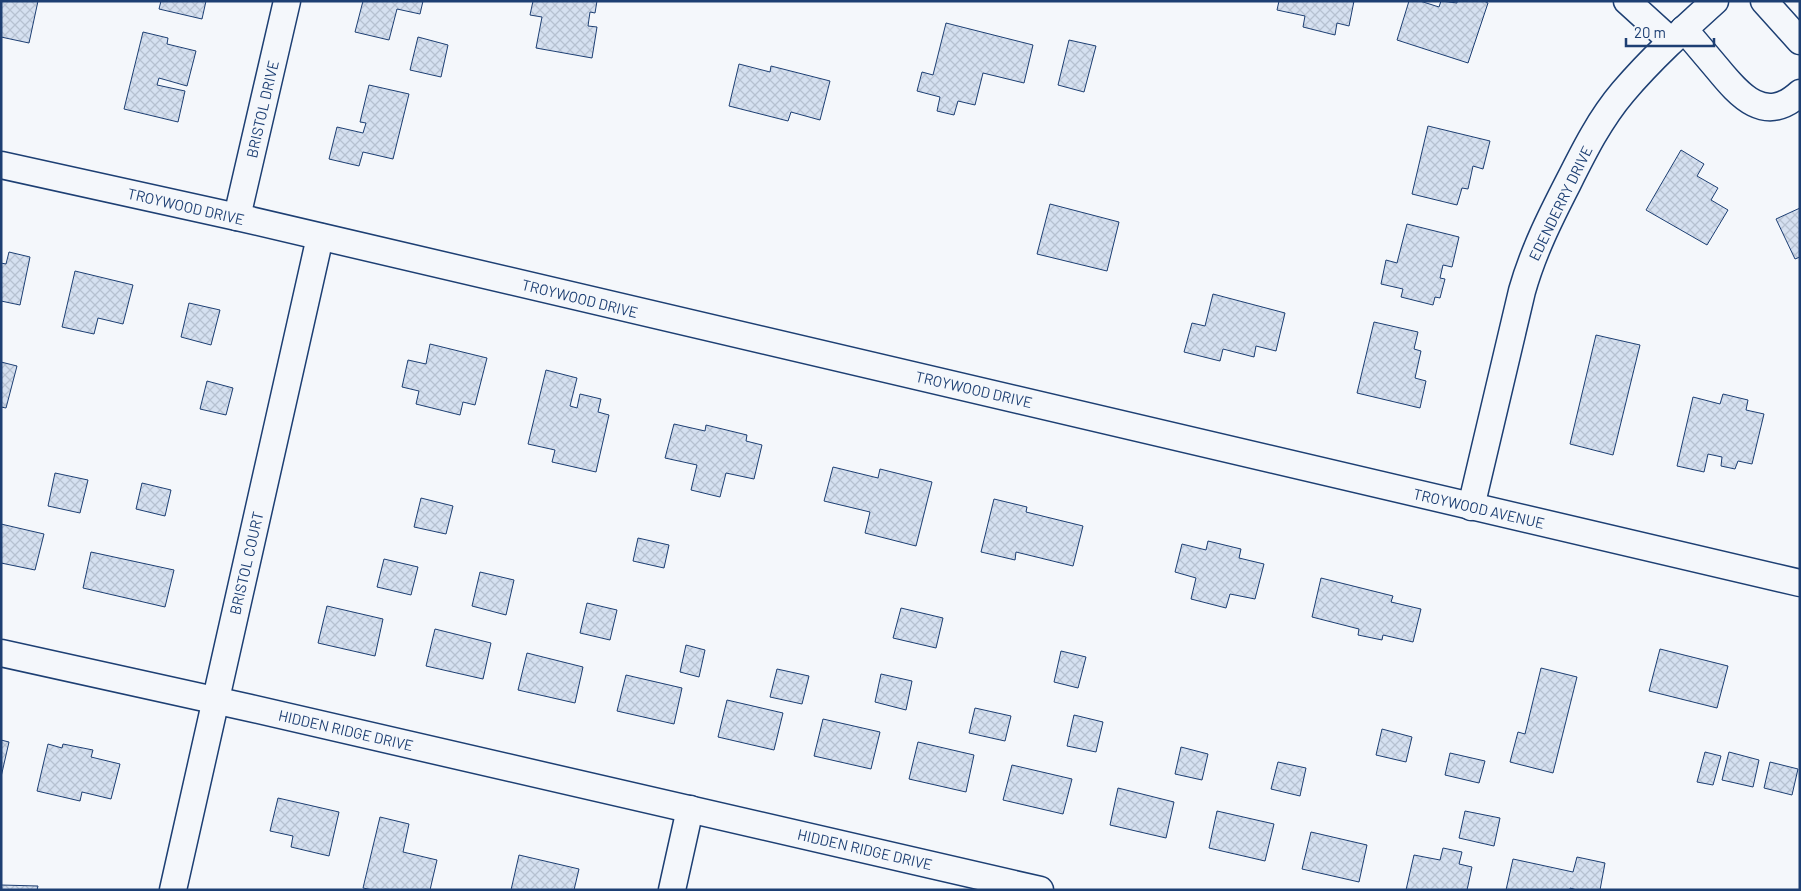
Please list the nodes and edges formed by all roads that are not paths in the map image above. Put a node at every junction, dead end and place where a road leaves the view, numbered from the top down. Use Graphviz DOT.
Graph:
graph roads {
  1 [pos="287,1"];
  2 [pos="1627,1"];
  3 [pos="1715,1"];
  4 [pos="1764,1"];
  5 [pos="1677,35"];
  6 [pos="1800,41"];
  7 [pos="1800,93"];
  8 [pos="1,165"];
  9 [pos="237,217"];
  10 [pos="320,237"];
  11 [pos="1158,432"];
  12 [pos="1471,507"];
  13 [pos="1800,583"];
  14 [pos="1,653"];
  15 [pos="216,700"];
  16 [pos="690,809"];
  17 [pos="174,890"];
  18 [pos="672,890"];
  19 [pos="1040,890"];
  1 -- 9 [label="street, BRISTOL DRIVE"];
  2 -- 5 [label="street"];
  3 -- 5 [label="street, EDENDERRY DRIVE"];
  4 -- 6 [label="street"];
  5 -- 7 [label="street"];
  5 -- 12 [label="street, EDENDERRY DRIVE"];
  8 -- 9 [label="street, TROYWOOD DRIVE"];
  9 -- 10 [label="street, TROYWOOD DRIVE"];
  10 -- 11 [label="street, TROYWOOD DRIVE"];
  10 -- 15 [label="street, BRISTOL COURT"];
  11 -- 12 [label="street, TROYWOOD AVENUE"];
  12 -- 13 [label="street, TROYWOOD AVENUE"];
  14 -- 15 [label="street, HIDDEN RIDGE DRIVE"];
  15 -- 16 [label="street, HIDDEN RIDGE DRIVE"];
  15 -- 17 [label="street, BRISTOL COURT"];
  16 -- 18 [label="street"];
  16 -- 19 [label="street, HIDDEN RIDGE DRIVE"];
}
